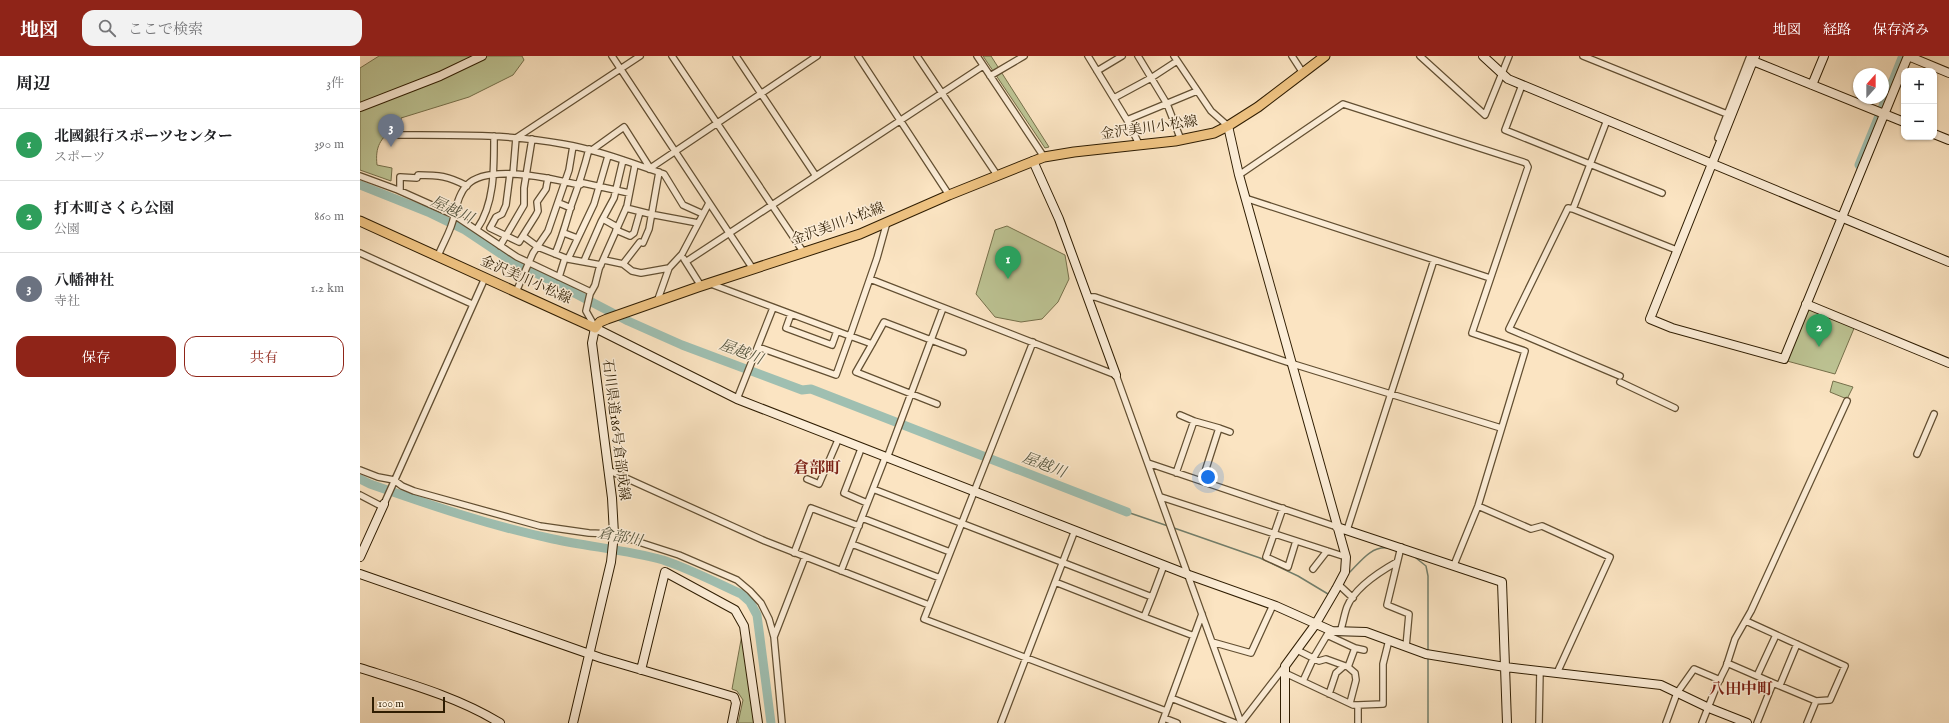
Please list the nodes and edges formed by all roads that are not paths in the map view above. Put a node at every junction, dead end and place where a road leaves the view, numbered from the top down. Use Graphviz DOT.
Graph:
graph roads {
  1 [pos="482,56"];
  2 [pos="612,56"];
  3 [pos="640,56"];
  4 [pos="672,56"];
  5 [pos="736,56"];
  6 [pos="817,56"];
  7 [pos="858,56"];
  8 [pos="917,56"];
  9 [pos="977,56"];
  10 [pos="1024,56"];
  11 [pos="1088,56"];
  12 [pos="1122,56"];
  13 [pos="1138,56"];
  14 [pos="1292,56"];
  15 [pos="1325,56"];
  16 [pos="1420,56"];
  17 [pos="1483,56"];
  18 [pos="1509,56"];
  19 [pos="1583,56"];
  20 [pos="1824,56"];
  21 [pos="1908,56"];
  22 [pos="1175,58"];
  23 [pos="1753,58"];
  24 [pos="983,66"];
  25 [pos="620,69"];
  26 [pos="1097,71"];
  27 [pos="1302,72"];
  28 [pos="1949,72"];
  29 [pos="1501,75"];
  30 [pos="990,76"];
  31 [pos="1151,78"];
  32 [pos="1522,85"];
  33 [pos="1812,85"];
  34 [pos="1197,91"];
  35 [pos="761,93"];
  36 [pos="942,93"];
  37 [pos="1114,98"];
  38 [pos="1167,104"];
  39 [pos="360,107"];
  40 [pos="1727,114"];
  41 [pos="1884,114"];
  42 [pos="900,120"];
  43 [pos="1127,120"];
  44 [pos="1607,120"];
  45 [pos="1901,121"];
  46 [pos="717,123"];
  47 [pos="1228,126"];
  48 [pos="399,135"];
  49 [pos="1937,135"];
  50 [pos="494,136"];
  51 [pos="516,138"];
  52 [pos="532,139"];
  53 [pos="1181,140"];
  54 [pos="1949,140"];
  55 [pos="1139,144"];
  56 [pos="573,146"];
  57 [pos="590,150"];
  58 [pos="675,151"];
  59 [pos="608,156"];
  60 [pos="1044,157"];
  61 [pos="622,160"];
  62 [pos="1033,161"];
  63 [pos="635,164"];
  64 [pos="1590,164"];
  65 [pos="1711,164"];
  66 [pos="650,168"];
  67 [pos="659,172"];
  68 [pos="512,174"];
  69 [pos="528,174"];
  70 [pos="997,175"];
  71 [pos="1239,175"];
  72 [pos="360,176"];
  73 [pos="493,176"];
  74 [pos="816,176"];
  75 [pos="548,178"];
  76 [pos="565,181"];
  77 [pos="580,185"];
  78 [pos="467,186"];
  79 [pos="600,187"];
  80 [pos="400,190"];
  81 [pos="616,190"];
  82 [pos="629,193"];
  83 [pos="1662,193"];
  84 [pos="950,195"];
  85 [pos="1245,198"];
  86 [pos="559,203"];
  87 [pos="709,203"];
  88 [pos="772,205"];
  89 [pos="571,208"];
  90 [pos="626,208"];
  91 [pos="1573,209"];
  92 [pos="640,212"];
  93 [pos="650,214"];
  94 [pos="702,214"];
  95 [pos="454,216"];
  96 [pos="1841,218"];
  97 [pos="603,219"];
  98 [pos="360,221"];
  99 [pos="887,222"];
  100 [pos="698,223"];
  101 [pos="617,228"];
  102 [pos="477,229"];
  103 [pos="564,233"];
  104 [pos="729,233"];
  105 [pos="506,236"];
  106 [pos="523,236"];
  107 [pos="576,238"];
  108 [pos="500,246"];
  109 [pos="538,247"];
  110 [pos="360,253"];
  111 [pos="804,253"];
  112 [pos="555,254"];
  113 [pos="438,256"];
  114 [pos="680,256"];
  115 [pos="566,258"];
  116 [pos="1434,260"];
  117 [pos="584,261"];
  118 [pos="687,261"];
  119 [pos="603,262"];
  120 [pos="1949,262"];
  121 [pos="529,264"];
  122 [pos="623,264"];
  123 [pos="669,268"];
  124 [pos="753,269"];
  125 [pos="559,276"];
  126 [pos="485,278"];
  127 [pos="1490,278"];
  128 [pos="870,279"];
  129 [pos="711,284"];
  130 [pos="701,286"];
  131 [pos="516,292"];
  132 [pos="590,293"];
  133 [pos="1088,297"];
  134 [pos="657,302"];
  135 [pos="472,304"];
  136 [pos="1806,304"];
  137 [pos="773,308"];
  138 [pos="943,308"];
  139 [pos="791,314"];
  140 [pos="595,328"];
  141 [pos="837,331"];
  142 [pos="850,336"];
  143 [pos="931,340"];
  144 [pos="1033,342"];
  145 [pos="872,344"];
  146 [pos="758,347"];
  147 [pos="963,352"];
  148 [pos="1290,363"];
  149 [pos="1949,363"];
  150 [pos="1116,374"];
  151 [pos="910,394"];
  152 [pos="1391,395"];
  153 [pos="737,399"];
  154 [pos="1847,401"];
  155 [pos="937,404"];
  156 [pos="1675,408"];
  157 [pos="1934,414"];
  158 [pos="1180,415"];
  159 [pos="1194,421"];
  160 [pos="1219,428"];
  161 [pos="1501,428"];
  162 [pos="1230,432"];
  163 [pos="838,440"];
  164 [pos="861,449"];
  165 [pos="1917,454"];
  166 [pos="886,458"];
  167 [pos="1148,463"];
  168 [pos="360,470"];
  169 [pos="608,470"];
  170 [pos="1176,472"];
  171 [pos="807,479"];
  172 [pos="393,481"];
  173 [pos="1202,481"];
  174 [pos="873,489"];
  175 [pos="974,492"];
  176 [pos="360,495"];
  177 [pos="1160,497"];
  178 [pos="867,503"];
  179 [pos="383,506"];
  180 [pos="1478,506"];
  181 [pos="1283,508"];
  182 [pos="862,518"];
  183 [pos="962,524"];
  184 [pos="859,526"];
  185 [pos="1337,526"];
  186 [pos="1076,530"];
  187 [pos="1347,530"];
  188 [pos="1274,534"];
  189 [pos="614,535"];
  190 [pos="1296,541"];
  191 [pos="852,544"];
  192 [pos="1400,550"];
  193 [pos="1327,551"];
  194 [pos="950,552"];
  195 [pos="794,553"];
  196 [pos="360,557"];
  197 [pos="805,557"];
  198 [pos="1346,557"];
  199 [pos="1063,562"];
  200 [pos="1397,562"];
  201 [pos="1164,565"];
  202 [pos="1454,565"];
  203 [pos="1313,569"];
  204 [pos="841,571"];
  205 [pos="360,574"];
  206 [pos="1189,575"];
  207 [pos="940,578"];
  208 [pos="1055,582"];
  209 [pos="1339,585"];
  210 [pos="1152,597"];
  211 [pos="1353,598"];
  212 [pos="930,605"];
  213 [pos="1273,605"];
  214 [pos="1202,614"];
  215 [pos="1144,617"];
  216 [pos="1746,620"];
  217 [pos="1315,625"];
  218 [pos="1340,632"];
  219 [pos="1328,633"];
  220 [pos="1776,635"];
  221 [pos="1194,636"];
  222 [pos="774,637"];
  223 [pos="1389,640"];
  224 [pos="1212,642"];
  225 [pos="1797,644"];
  226 [pos="1406,647"];
  227 [pos="1355,648"];
  228 [pos="1297,650"];
  229 [pos="1364,650"];
  230 [pos="589,653"];
  231 [pos="1313,658"];
  232 [pos="1026,659"];
  233 [pos="1727,663"];
  234 [pos="1346,666"];
  235 [pos="1505,667"];
  236 [pos="360,668"];
  237 [pos="1285,669"];
  238 [pos="640,670"];
  239 [pos="1540,672"];
  240 [pos="1557,673"];
  241 [pos="1757,676"];
  242 [pos="1720,680"];
  243 [pos="1303,681"];
  244 [pos="1773,683"];
  245 [pos="1780,686"];
  246 [pos="1677,693"];
  247 [pos="1329,694"];
  248 [pos="1171,698"];
  249 [pos="1816,701"];
  250 [pos="1350,703"];
  251 [pos="1358,705"];
  252 [pos="1709,708"];
  253 [pos="1166,711"];
  254 [pos="1163,721"];
  255 [pos="500,723"];
  256 [pos="573,723"];
  257 [pos="732,723"];
  258 [pos="758,723"];
  259 [pos="782,723"];
  260 [pos="1001,723"];
  261 [pos="1177,723"];
  262 [pos="1235,723"];
  263 [pos="1285,723"];
  264 [pos="1358,723"];
  265 [pos="1507,723"];
  266 [pos="1539,723"];
  267 [pos="1666,723"];
  268 [pos="1702,723"];
  269 [pos="1747,723"];
  270 [pos="1757,723"];
  271 [pos="1807,723"];
  1 -- 39 [label="street"];
  2 -- 25 [label="street"];
  3 -- 25 [label="street"];
  4 -- 46 [label="street"];
  5 -- 35 [label="street"];
  6 -- 35 [label="street"];
  7 -- 42 [label="street"];
  8 -- 36 [label="street"];
  9 -- 24 [label="street"];
  10 -- 30 [label="street"];
  11 -- 26 [label="street"];
  12 -- 26 [label="street"];
  13 -- 31 [label="street"];
  14 -- 27 [label="street"];
  15 -- 27 [label="main road, 金沢美川小松線"];
  16 -- 29 [label="street"];
  17 -- 29 [label="street"];
  18 -- 29 [label="street"];
  19 -- 40 [label="street"];
  20 -- 33 [label="street"];
  21 -- 28 [label="street"];
  21 -- 41 [label="street"];
  22 -- 31 [label="street"];
  22 -- 34 [label="street"];
  23 -- 33 [label="street"];
  23 -- 40 [label="street"];
  23 -- 65 [label="street"];
  24 -- 30 [label="street"];
  24 -- 36 [label="street"];
  25 -- 51 [label="street"];
  25 -- 58 [label="street"];
  26 -- 37 [label="street"];
  27 -- 47 [label="main road, 金沢美川小松線"];
  29 -- 32 [label="street"];
  30 -- 60 [label="street"];
  31 -- 37 [label="street"];
  31 -- 38 [label="street"];
  32 -- 44 [label="street"];
  32 -- 64 [label="street"];
  33 -- 41 [label="street"];
  34 -- 38 [label="street"];
  34 -- 47 [label="street"];
  35 -- 46 [label="street"];
  35 -- 74 [label="street"];
  36 -- 42 [label="street"];
  36 -- 70 [label="street"];
  37 -- 43 [label="street"];
  38 -- 43 [label="street"];
  38 -- 53 [label="street"];
  40 -- 65 [label="street"];
  41 -- 45 [label="street"];
  41 -- 96 [label="street"];
  42 -- 74 [label="street"];
  42 -- 84 [label="street"];
  43 -- 55 [label="street"];
  44 -- 64 [label="street"];
  44 -- 65 [label="street"];
  46 -- 58 [label="street"];
  46 -- 88 [label="street"];
  47 -- 53 [label="main road, 金沢美川小松線"];
  47 -- 71 [label="street"];
  48 -- 50 [label="street"];
  49 -- 54 [label="street"];
  50 -- 51 [label="street"];
  50 -- 73 [label="street"];
  51 -- 52 [label="street"];
  51 -- 68 [label="street"];
  52 -- 56 [label="street"];
  52 -- 69 [label="street"];
  53 -- 55 [label="main road, 金沢美川小松線"];
  55 -- 60 [label="main road, 金沢美川小松線"];
  56 -- 57 [label="street"];
  56 -- 76 [label="street"];
  57 -- 59 [label="street"];
  57 -- 66 [label="street"];
  57 -- 77 [label="street"];
  58 -- 66 [label="street"];
  58 -- 87 [label="street"];
  59 -- 61 [label="street"];
  59 -- 79 [label="street"];
  60 -- 62 [label="main road, 金沢美川小松線"];
  61 -- 63 [label="street"];
  61 -- 81 [label="street"];
  62 -- 70 [label="main road, 金沢美川小松線"];
  62 -- 133 [label="street"];
  63 -- 66 [label="street"];
  63 -- 82 [label="street"];
  64 -- 83 [label="street"];
  64 -- 91 [label="street"];
  65 -- 91 [label="street"];
  65 -- 96 [label="street"];
  65 -- 136 [label="street"];
  66 -- 67 [label="street"];
  67 -- 93 [label="street"];
  67 -- 94 [label="street"];
  68 -- 69 [label="street"];
  68 -- 73 [label="street"];
  68 -- 105 [label="street"];
  69 -- 75 [label="street"];
  69 -- 105 [label="street"];
  70 -- 84 [label="main road, 金沢美川小松線"];
  71 -- 85 [label="street"];
  71 -- 127 [label="street"];
  72 -- 80 [label="street"];
  73 -- 78 [label="street"];
  73 -- 102 [label="street"];
  74 -- 88 [label="street"];
  75 -- 76 [label="street"];
  75 -- 106 [label="street"];
  76 -- 77 [label="street"];
  76 -- 86 [label="street"];
  77 -- 79 [label="street"];
  77 -- 89 [label="street"];
  78 -- 80 [label="street"];
  78 -- 95 [label="street"];
  79 -- 81 [label="street"];
  79 -- 107 [label="street"];
  80 -- 95 [label="street"];
  81 -- 82 [label="street"];
  81 -- 97 [label="street"];
  82 -- 90 [label="street"];
  84 -- 99 [label="main road, 金沢美川小松線"];
  85 -- 116 [label="street"];
  85 -- 148 [label="street"];
  86 -- 89 [label="street"];
  86 -- 109 [label="street"];
  87 -- 94 [label="street"];
  87 -- 104 [label="street"];
  88 -- 104 [label="street"];
  88 -- 111 [label="street"];
  89 -- 103 [label="street"];
  90 -- 92 [label="street"];
  90 -- 101 [label="street"];
  91 -- 156 [label="street"];
  92 -- 93 [label="street"];
  92 -- 101 [label="street"];
  93 -- 100 [label="street"];
  93 -- 122 [label="street"];
  94 -- 100 [label="street"];
  95 -- 102 [label="street"];
  95 -- 113 [label="street"];
  96 -- 120 [label="street"];
  96 -- 136 [label="street"];
  97 -- 101 [label="street"];
  97 -- 117 [label="street"];
  98 -- 113 [label="main road, 金沢美川小松線"];
  99 -- 111 [label="main road, 金沢美川小松線"];
  99 -- 128 [label="street"];
  100 -- 114 [label="street"];
  101 -- 119 [label="street"];
  102 -- 108 [label="street"];
  103 -- 107 [label="street"];
  103 -- 112 [label="street"];
  104 -- 118 [label="street"];
  104 -- 124 [label="street"];
  105 -- 106 [label="street"];
  105 -- 108 [label="street"];
  106 -- 109 [label="street"];
  107 -- 115 [label="street"];
  108 -- 121 [label="street"];
  109 -- 112 [label="street"];
  109 -- 121 [label="street"];
  110 -- 135 [label="street"];
  111 -- 124 [label="main road, 金沢美川小松線"];
  112 -- 115 [label="street"];
  113 -- 126 [label="main road, 金沢美川小松線"];
  114 -- 118 [label="street"];
  114 -- 123 [label="street"];
  115 -- 117 [label="street"];
  115 -- 125 [label="street"];
  116 -- 127 [label="street"];
  116 -- 152 [label="street"];
  117 -- 119 [label="street"];
  118 -- 130 [label="street"];
  119 -- 122 [label="street"];
  119 -- 132 [label="street"];
  121 -- 125 [label="street"];
  121 -- 131 [label="street"];
  122 -- 123 [label="street"];
  123 -- 134 [label="street"];
  124 -- 129 [label="main road, 金沢美川小松線"];
  125 -- 132 [label="street"];
  126 -- 131 [label="main road, 金沢美川小松線"];
  126 -- 135 [label="street"];
  127 -- 161 [label="street"];
  128 -- 138 [label="street"];
  128 -- 142 [label="street"];
  129 -- 130 [label="main road, 金沢美川小松線"];
  129 -- 137 [label="street"];
  130 -- 134 [label="main road, 金沢美川小松線"];
  131 -- 140 [label="main road, 金沢美川小松線"];
  132 -- 140 [label="street"];
  133 -- 148 [label="street"];
  133 -- 150 [label="street"];
  134 -- 140 [label="main road, 金沢美川小松線"];
  135 -- 172 [label="street"];
  136 -- 149 [label="street"];
  137 -- 139 [label="street"];
  137 -- 146 [label="street"];
  138 -- 143 [label="street"];
  138 -- 144 [label="street"];
  139 -- 141 [label="street"];
  139 -- 141 [label="street"];
  140 -- 153 [label="street"];
  140 -- 169 [label="street, 石川県道186号倉部成線"];
  141 -- 142 [label="street"];
  142 -- 145 [label="street"];
  142 -- 146 [label="street"];
  143 -- 145 [label="street"];
  143 -- 147 [label="street"];
  143 -- 151 [label="street"];
  144 -- 150 [label="street"];
  144 -- 175 [label="street"];
  145 -- 151 [label="street"];
  146 -- 153 [label="street"];
  148 -- 152 [label="street"];
  148 -- 185 [label="street"];
  150 -- 167 [label="street"];
  151 -- 155 [label="street"];
  151 -- 166 [label="street"];
  152 -- 161 [label="street"];
  152 -- 187 [label="street"];
  153 -- 163 [label="street"];
  154 -- 216 [label="street"];
  157 -- 165 [label="street"];
  158 -- 159 [label="street"];
  159 -- 160 [label="street"];
  159 -- 170 [label="street"];
  160 -- 162 [label="street"];
  160 -- 173 [label="street"];
  161 -- 180 [label="street"];
  163 -- 164 [label="street"];
  163 -- 171 [label="street"];
  164 -- 166 [label="street"];
  164 -- 178 [label="street"];
  166 -- 174 [label="street"];
  166 -- 175 [label="street"];
  167 -- 170 [label="street"];
  167 -- 177 [label="street"];
  168 -- 172 [label="street"];
  169 -- 189 [label="street, 石川県道186号倉部成線"];
  169 -- 195 [label="street"];
  170 -- 173 [label="street"];
  172 -- 179 [label="street"];
  172 -- 189 [label="street"];
  173 -- 181 [label="street"];
  174 -- 178 [label="street"];
  174 -- 183 [label="street"];
  175 -- 183 [label="street"];
  175 -- 186 [label="street"];
  176 -- 179 [label="street"];
  177 -- 188 [label="street"];
  177 -- 206 [label="street"];
  178 -- 182 [label="street"];
  179 -- 196 [label="street"];
  180 -- 202 [label="street"];
  180 -- 240 [label="street"];
  181 -- 185 [label="street"];
  181 -- 188 [label="street"];
  182 -- 184 [label="street"];
  182 -- 194 [label="street"];
  183 -- 194 [label="street"];
  183 -- 199 [label="street"];
  184 -- 191 [label="street"];
  184 -- 195 [label="street"];
  185 -- 187 [label="street"];
  185 -- 198 [label="street"];
  186 -- 199 [label="street"];
  186 -- 201 [label="street"];
  187 -- 192 [label="street"];
  188 -- 190 [label="street"];
  188 -- 190 [label="street"];
  189 -- 222 [label="street"];
  189 -- 230 [label="street, 石川県道186号倉部成線"];
  190 -- 193 [label="street"];
  191 -- 204 [label="street"];
  191 -- 207 [label="street"];
  192 -- 200 [label="street"];
  192 -- 202 [label="street"];
  193 -- 198 [label="street"];
  193 -- 203 [label="street"];
  194 -- 207 [label="street"];
  195 -- 197 [label="street"];
  197 -- 204 [label="street"];
  197 -- 222 [label="street"];
  198 -- 209 [label="street"];
  199 -- 208 [label="street"];
  199 -- 210 [label="street"];
  200 -- 211 [label="street"];
  200 -- 226 [label="street"];
  201 -- 206 [label="street"];
  201 -- 210 [label="street"];
  202 -- 235 [label="street"];
  204 -- 212 [label="street"];
  205 -- 230 [label="street"];
  206 -- 213 [label="street"];
  206 -- 214 [label="street"];
  207 -- 212 [label="street"];
  208 -- 215 [label="street"];
  208 -- 232 [label="street"];
  209 -- 211 [label="street"];
  209 -- 217 [label="street"];
  210 -- 215 [label="street"];
  211 -- 218 [label="street"];
  212 -- 232 [label="street"];
  213 -- 217 [label="street"];
  213 -- 224 [label="street"];
  214 -- 221 [label="street"];
  214 -- 224 [label="street"];
  215 -- 221 [label="street"];
  216 -- 220 [label="street"];
  216 -- 233 [label="street"];
  217 -- 219 [label="street"];
  217 -- 228 [label="street"];
  218 -- 219 [label="street"];
  218 -- 223 [label="street"];
  219 -- 227 [label="street"];
  219 -- 231 [label="street"];
  220 -- 225 [label="street"];
  220 -- 241 [label="street"];
  221 -- 248 [label="street"];
  222 -- 259 [label="street"];
  223 -- 226 [label="street"];
  223 -- 251 [label="street"];
  224 -- 237 [label="street"];
  225 -- 245 [label="street"];
  225 -- 249 [label="street"];
  226 -- 235 [label="street"];
  227 -- 229 [label="street"];
  227 -- 234 [label="street"];
  228 -- 231 [label="street"];
  228 -- 237 [label="street"];
  230 -- 238 [label="street"];
  230 -- 256 [label="street, 石川県道186号倉部成線"];
  231 -- 234 [label="street"];
  231 -- 243 [label="street"];
  232 -- 253 [label="street"];
  232 -- 260 [label="street"];
  233 -- 241 [label="street"];
  233 -- 242 [label="street"];
  234 -- 247 [label="street"];
  234 -- 250 [label="street"];
  235 -- 239 [label="street"];
  235 -- 265 [label="street"];
  236 -- 255 [label="street"];
  237 -- 243 [label="street"];
  237 -- 263 [label="street"];
  238 -- 257 [label="street"];
  238 -- 258 [label="street"];
  239 -- 240 [label="street"];
  239 -- 266 [label="street"];
  240 -- 246 [label="street"];
  241 -- 244 [label="street"];
  242 -- 246 [label="street"];
  242 -- 252 [label="street"];
  243 -- 247 [label="street"];
  244 -- 245 [label="street"];
  244 -- 270 [label="street"];
  245 -- 249 [label="street"];
  246 -- 252 [label="street"];
  246 -- 267 [label="street"];
  247 -- 250 [label="street"];
  248 -- 253 [label="street"];
  248 -- 262 [label="street"];
  249 -- 271 [label="street"];
  250 -- 251 [label="street"];
  251 -- 264 [label="street"];
  252 -- 268 [label="street"];
  252 -- 269 [label="street"];
  253 -- 254 [label="street"];
  254 -- 261 [label="street"];
}
